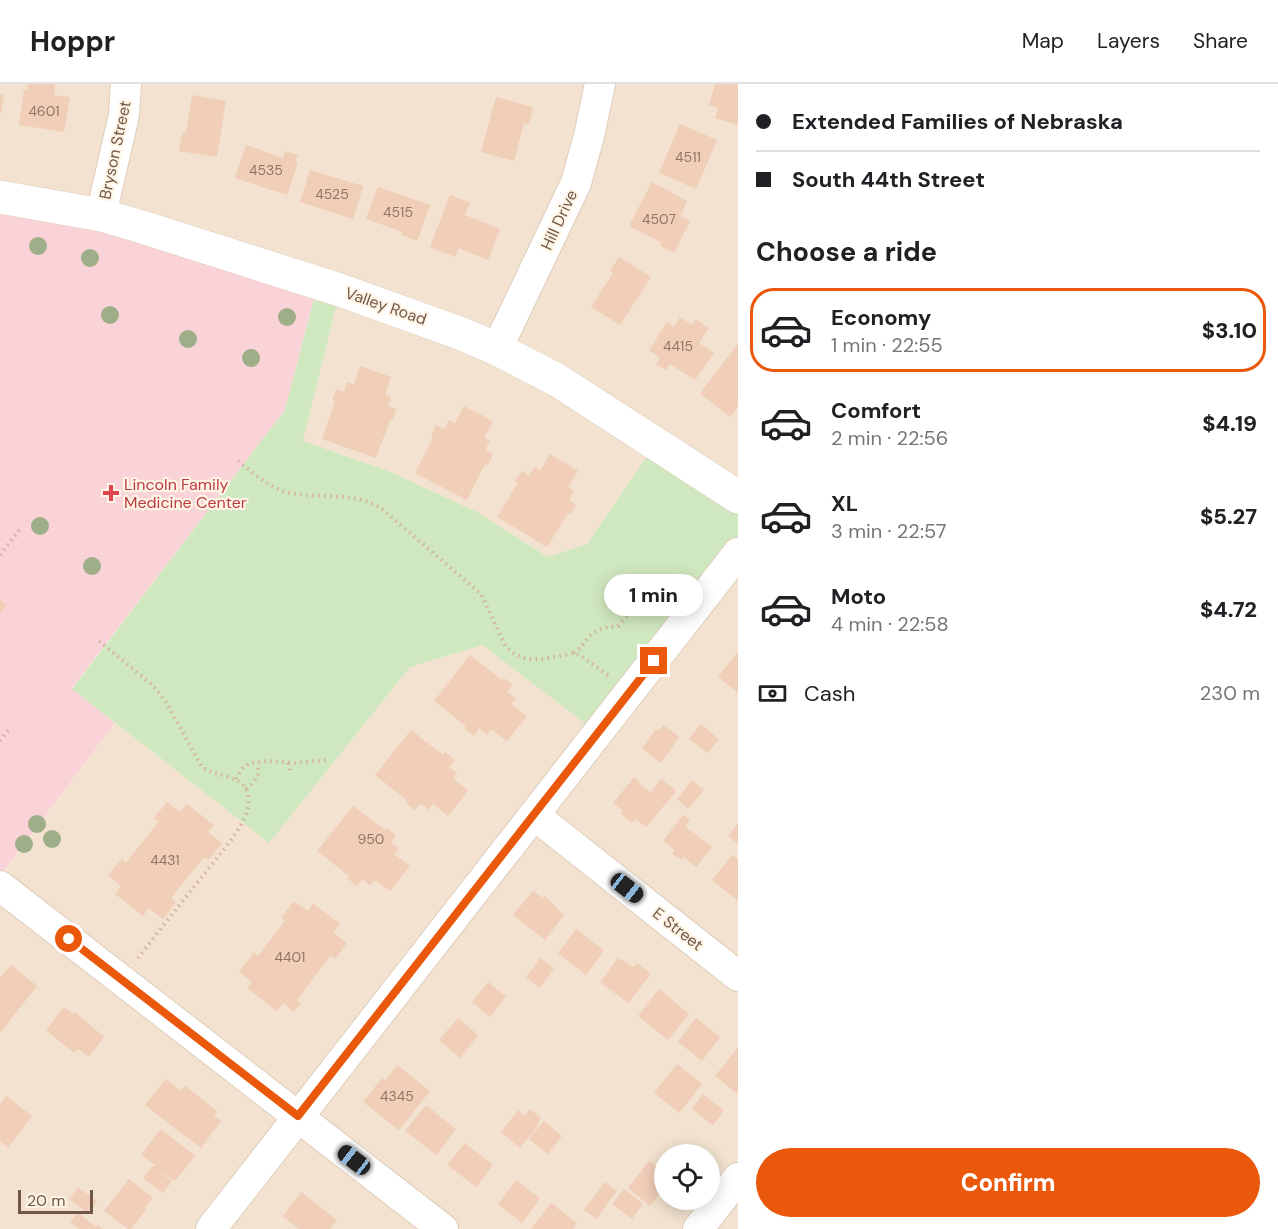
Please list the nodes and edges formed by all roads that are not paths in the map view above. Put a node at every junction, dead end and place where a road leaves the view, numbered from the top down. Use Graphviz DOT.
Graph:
graph roads {
  1 [pos="126,84"];
  2 [pos="600,84"];
  3 [pos="0,197"];
  4 [pos="101,215"];
  5 [pos="497,349"];
  6 [pos="738,497"];
  7 [pos="738,554"];
  8 [pos="534,815"];
  9 [pos="0,886"];
  10 [pos="738,976"];
  11 [pos="298,1116"];
  12 [pos="738,1178"];
  13 [pos="211,1229"];
  14 [pos="444,1229"];
  15 [pos="698,1229"];
  1 -- 4 [label="street, Bryson Street"];
  2 -- 5 [label="street, Hill Drive"];
  3 -- 4 [label="street, Valley Road"];
  4 -- 5 [label="street, Valley Road"];
  5 -- 6 [label="street, Valley Road"];
  7 -- 8 [label="street"];
  8 -- 10 [label="street, E Street"];
  8 -- 11 [label="street"];
  9 -- 11 [label="street"];
  11 -- 13 [label="street"];
  11 -- 14 [label="street"];
  12 -- 15 [label="street"];
}
